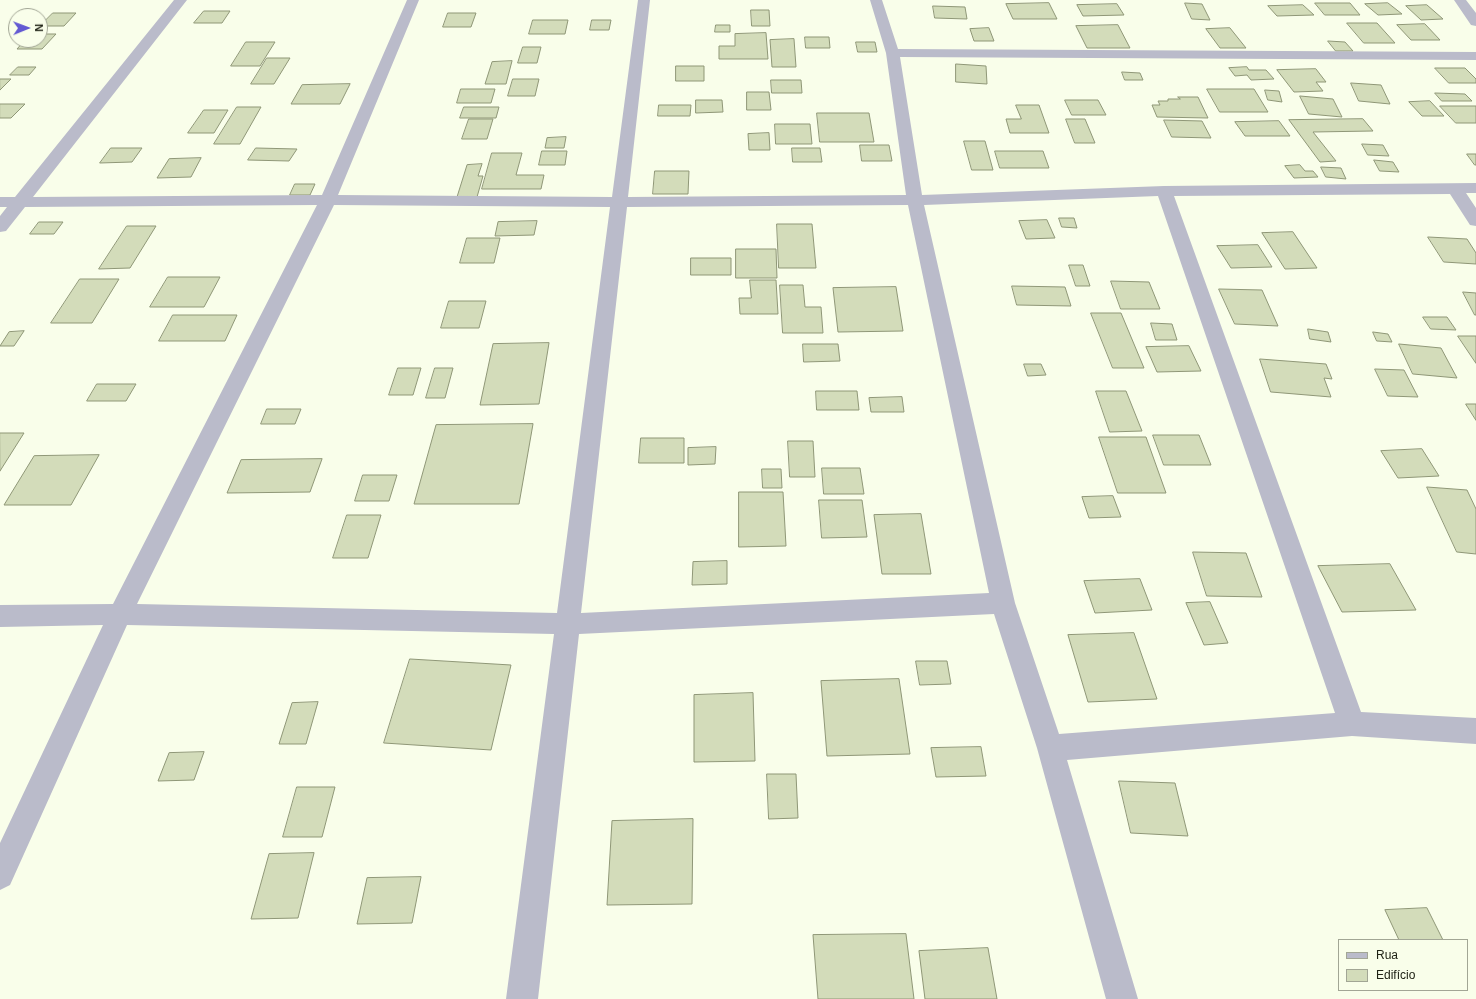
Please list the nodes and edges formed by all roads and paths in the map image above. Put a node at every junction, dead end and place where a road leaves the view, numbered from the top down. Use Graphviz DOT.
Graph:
graph roads {
  1 [pos="181,0"];
  2 [pos="413,0"];
  3 [pos="644,0"];
  4 [pos="876,0"];
  5 [pos="1460,0"];
  6 [pos="1476,22"];
  7 [pos="893,53"];
  8 [pos="1476,56"];
  9 [pos="1476,188"];
  10 [pos="1455,189"];
  11 [pos="1164,191"];
  12 [pos="328,200"];
  13 [pos="915,200"];
  14 [pos="20,201"];
  15 [pos="0,202"];
  16 [pos="619,202"];
  17 [pos="1476,221"];
  18 [pos="0,227"];
  19 [pos="1003,603"];
  20 [pos="120,614"];
  21 [pos="0,616"];
  22 [pos="568,624"];
  23 [pos="1352,724"];
  24 [pos="1476,731"];
  25 [pos="1050,748"];
  26 [pos="0,875"];
  27 [pos="522,999"];
  28 [pos="1122,999"];
  1 -- 14 [label="street"];
  2 -- 12 [label="street"];
  3 -- 16 [label="street"];
  4 -- 7 [label="street"];
  5 -- 6 [label="street"];
  7 -- 8 [label="street"];
  7 -- 13 [label="street"];
  9 -- 10 [label="street"];
  10 -- 11 [label="street"];
  10 -- 17 [label="street"];
  11 -- 13 [label="street"];
  11 -- 23 [label="street"];
  12 -- 14 [label="street"];
  12 -- 16 [label="street"];
  12 -- 20 [label="street"];
  13 -- 16 [label="street"];
  13 -- 19 [label="street"];
  14 -- 15 [label="street"];
  14 -- 18 [label="street"];
  16 -- 22 [label="street"];
  19 -- 22 [label="street"];
  19 -- 25 [label="street"];
  20 -- 21 [label="street"];
  20 -- 22 [label="street"];
  20 -- 26 [label="street"];
  22 -- 27 [label="street"];
  23 -- 24 [label="street"];
  23 -- 25 [label="street"];
  25 -- 28 [label="street"];
}
